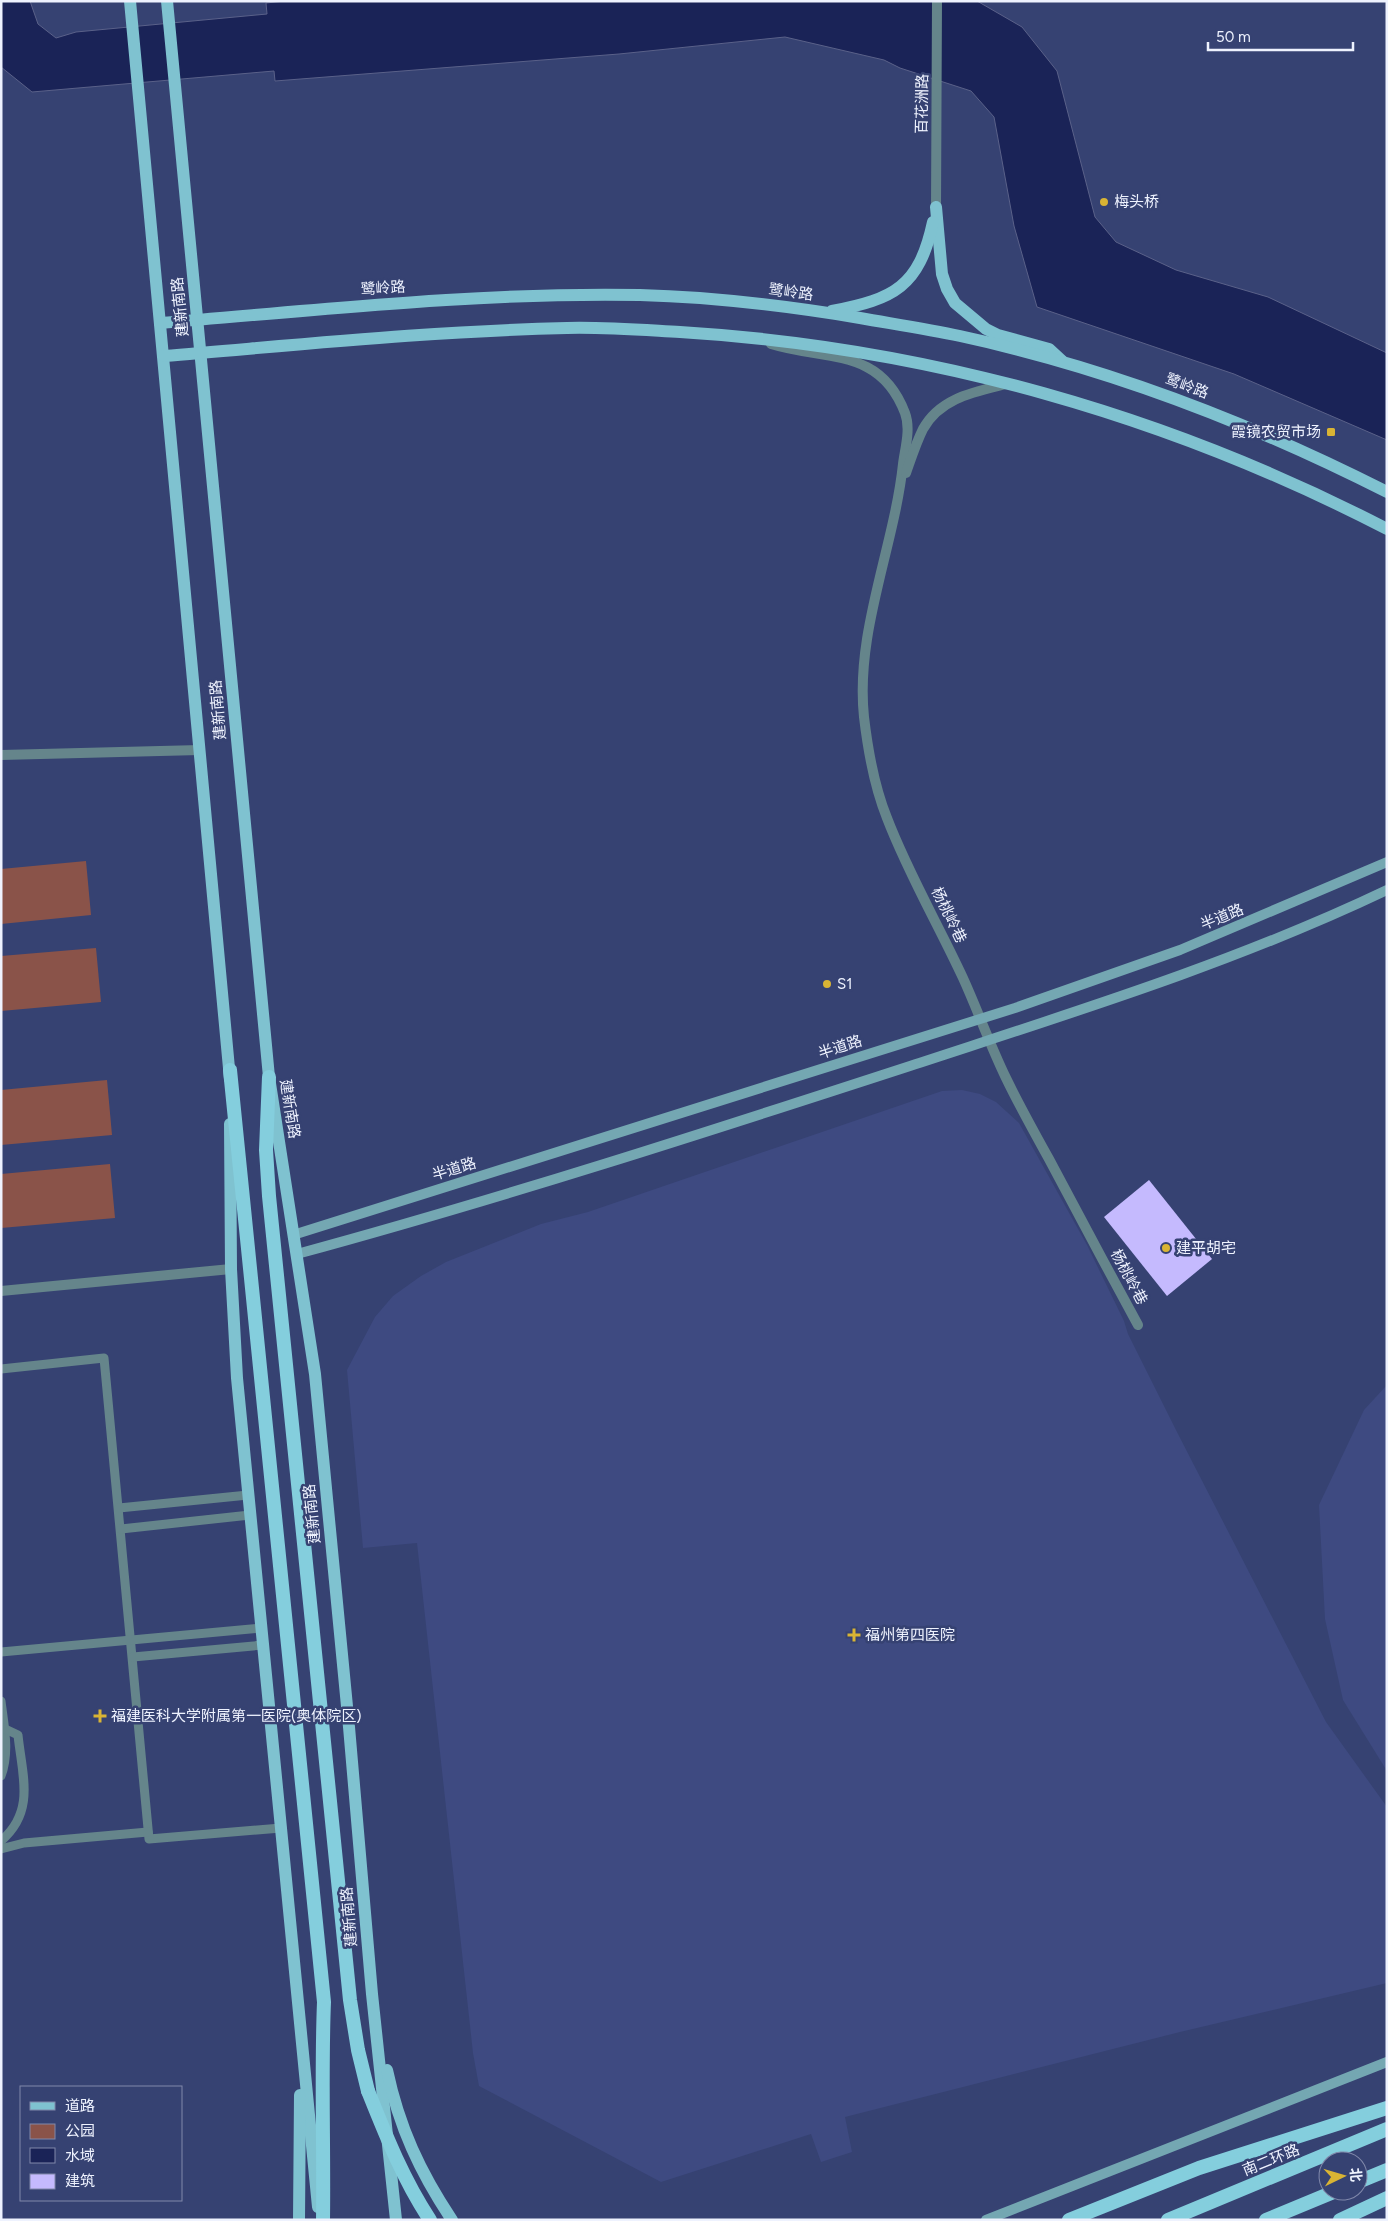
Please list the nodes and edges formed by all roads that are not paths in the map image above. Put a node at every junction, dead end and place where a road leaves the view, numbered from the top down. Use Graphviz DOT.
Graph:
graph roads {
  1 [pos="130,1"];
  2 [pos="167,1"];
  3 [pos="937,1"];
  4 [pos="936,207"];
  5 [pos="824,312"];
  6 [pos="197,320"];
  7 [pos="160,323"];
  8 [pos="746,336"];
  9 [pos="200,353"];
  10 [pos="164,356"];
  11 [pos="1062,361"];
  12 [pos="1010,382"];
  13 [pos="900,488"];
  14 [pos="1387,492"];
  15 [pos="1387,529"];
  16 [pos="200,750"];
  17 [pos="1,755"];
  18 [pos="1387,862"];
  19 [pos="1387,890"];
  20 [pos="979,1018"];
  21 [pos="989,1040"];
  22 [pos="230,1070"];
  23 [pos="269,1077"];
  24 [pos="293,1235"];
  25 [pos="297,1254"];
  26 [pos="231,1269"];
  27 [pos="1,1290"];
  28 [pos="1138,1325"];
  29 [pos="1,1368"];
  30 [pos="248,1495"];
  31 [pos="120,1508"];
  32 [pos="250,1515"];
  33 [pos="121,1528"];
  34 [pos="261,1628"];
  35 [pos="132,1640"];
  36 [pos="263,1645"];
  37 [pos="1,1652"];
  38 [pos="133,1657"];
  39 [pos="1,1701"];
  40 [pos="3,1727"];
  41 [pos="1,1776"];
  42 [pos="282,1828"];
  43 [pos="148,1832"];
  44 [pos="1,1841"];
  45 [pos="1,1849"];
  46 [pos="372,1994"];
  47 [pos="301,2030"];
  48 [pos="1387,2062"];
  49 [pos="1387,2108"];
  50 [pos="1387,2129"];
  51 [pos="1387,2170"];
  52 [pos="1368,2178"];
  53 [pos="1318,2198"];
  54 [pos="1387,2198"];
  55 [pos="299,2220"];
  56 [pos="319,2220"];
  57 [pos="323,2220"];
  58 [pos="396,2220"];
  59 [pos="430,2220"];
  60 [pos="452,2220"];
  61 [pos="986,2220"];
  62 [pos="1070,2220"];
  63 [pos="1168,2220"];
  64 [pos="1266,2220"];
  65 [pos="1340,2220"];
  1 -- 7 [label="main road, 建新南路"];
  2 -- 6 [label="main road, 建新南路"];
  3 -- 4 [label="street, 百花洲路"];
  4 -- 5 [label="main road"];
  4 -- 11 [label="main road"];
  5 -- 6 [label="main road, 鹭岭路"];
  5 -- 11 [label="main road, 鹭岭路"];
  6 -- 7 [label="main road, 鹭岭路"];
  6 -- 9 [label="main road, 建新南路"];
  7 -- 10 [label="main road, 建新南路"];
  8 -- 9 [label="main road"];
  8 -- 12 [label="main road"];
  8 -- 13 [label="street"];
  9 -- 10 [label="main road"];
  9 -- 23 [label="main road, 建新南路"];
  10 -- 16 [label="main road, 建新南路"];
  11 -- 14 [label="main road, 鹭岭路"];
  12 -- 13 [label="street"];
  12 -- 15 [label="main road"];
  13 -- 20 [label="street, 杨桃岭巷"];
  16 -- 17 [label="street"];
  16 -- 22 [label="main road, 建新南路"];
  18 -- 20 [label="main road, 半道路"];
  19 -- 21 [label="main road"];
  20 -- 21 [label="street, 杨桃岭巷"];
  20 -- 24 [label="main road, 半道路"];
  21 -- 25 [label="main road"];
  21 -- 28 [label="street, 杨桃岭巷"];
  22 -- 26 [label="main road, 建新南路"];
  22 -- 57 [label="highway"];
  23 -- 24 [label="main road, 建新南路"];
  23 -- 59 [label="highway, bridge"];
  24 -- 25 [label="main road, 建新南路"];
  25 -- 46 [label="main road, 建新南路"];
  26 -- 27 [label="street"];
  26 -- 30 [label="main road, 建新南路"];
  29 -- 31 [label="lane"];
  30 -- 31 [label="lane"];
  30 -- 32 [label="main road, 建新南路"];
  31 -- 33 [label="lane"];
  32 -- 33 [label="lane"];
  32 -- 34 [label="main road, 建新南路"];
  33 -- 35 [label="lane"];
  34 -- 35 [label="lane"];
  34 -- 36 [label="main road, 建新南路"];
  35 -- 37 [label="lane"];
  35 -- 38 [label="lane"];
  36 -- 38 [label="lane"];
  36 -- 42 [label="main road, 建新南路"];
  38 -- 43 [label="lane"];
  39 -- 40 [label="lane"];
  40 -- 41 [label="lane"];
  40 -- 44 [label="lane"];
  42 -- 43 [label="lane"];
  42 -- 47 [label="main road, 建新南路"];
  43 -- 45 [label="lane"];
  46 -- 58 [label="main road, 建新南路"];
  46 -- 60 [label="main road"];
  47 -- 55 [label="main road"];
  47 -- 56 [label="main road, 建新南路"];
  48 -- 61 [label="main road"];
  49 -- 62 [label="highway"];
  50 -- 63 [label="highway, 南二环路"];
  51 -- 52 [label="highway"];
  53 -- 64 [label="highway"];
  54 -- 65 [label="highway"];
}
